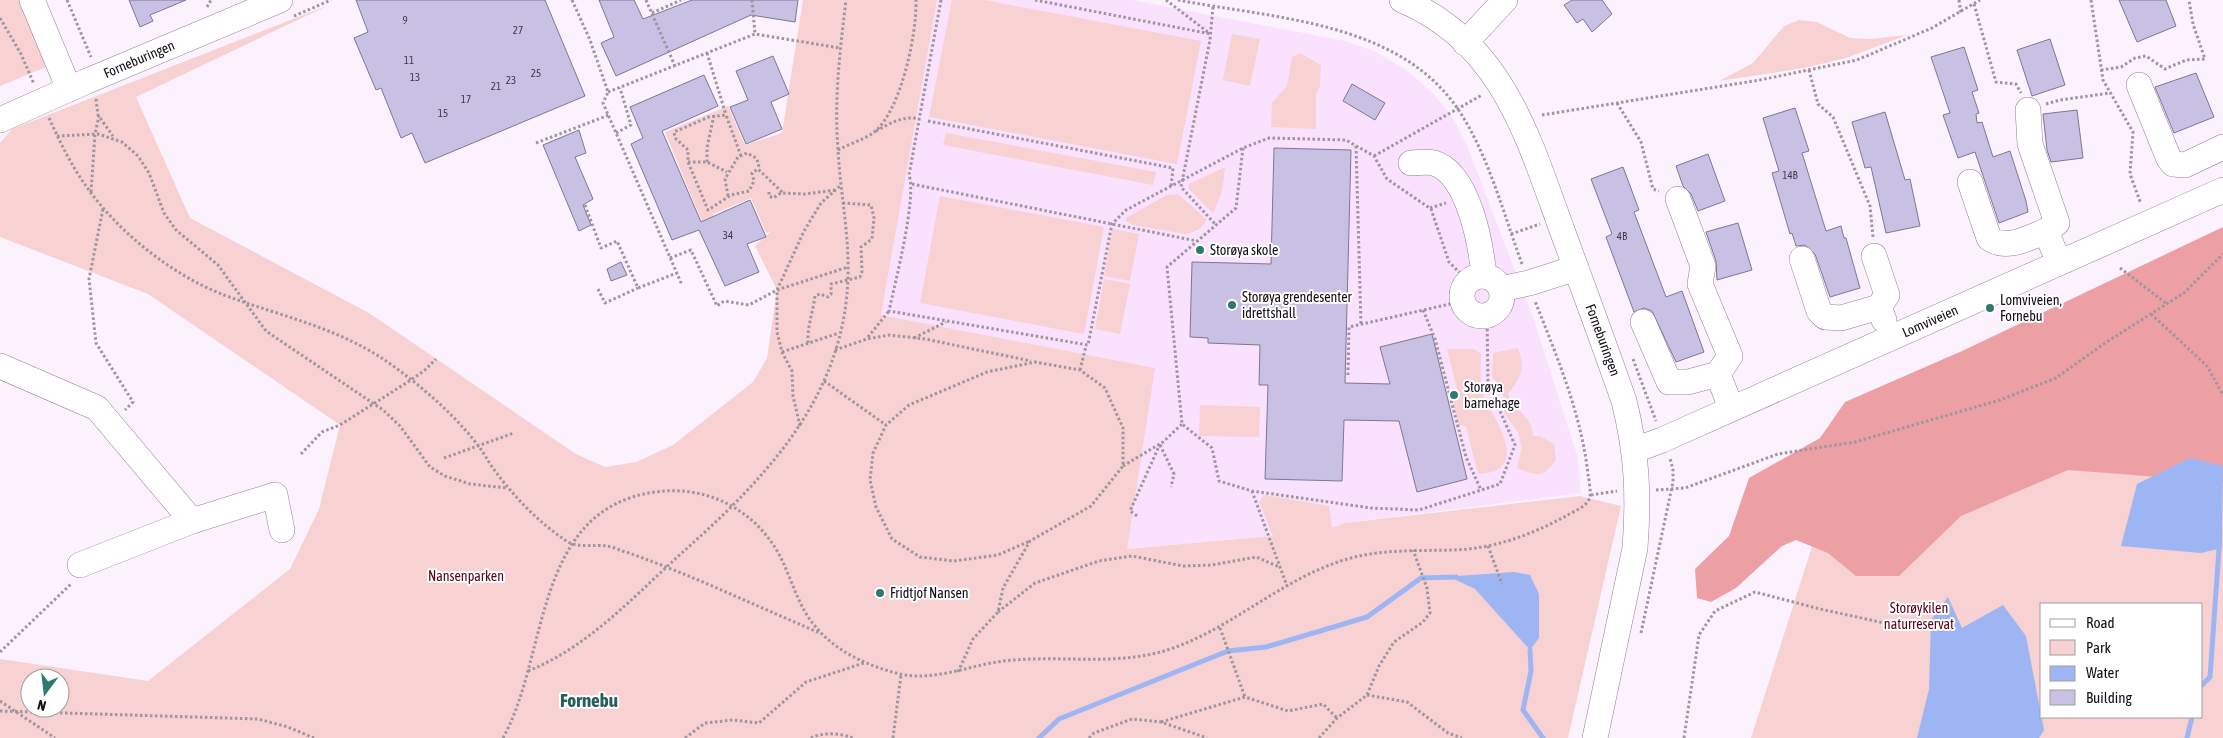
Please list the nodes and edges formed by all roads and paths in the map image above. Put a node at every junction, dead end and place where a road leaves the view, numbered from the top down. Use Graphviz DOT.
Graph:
graph roads {
  1 [pos="32,0"];
  2 [pos="49,0"];
  3 [pos="67,0"];
  4 [pos="280,0"];
  5 [pos="572,0"];
  6 [pos="646,0"];
  7 [pos="681,0"];
  8 [pos="752,0"];
  9 [pos="846,0"];
  10 [pos="916,0"];
  11 [pos="940,0"];
  12 [pos="1035,0"];
  13 [pos="1166,0"];
  14 [pos="1178,0"];
  15 [pos="1402,0"];
  16 [pos="1506,0"];
  17 [pos="1959,0"];
  18 [pos="1980,0"];
  19 [pos="2091,0"];
  20 [pos="2190,0"];
  21 [pos="1974,4"];
  22 [pos="1212,7"];
  23 [pos="652,13"];
  24 [pos="1961,13"];
  25 [pos="0,18"];
  26 [pos="755,34"];
  27 [pos="1211,34"];
  28 [pos="1465,42"];
  29 [pos="840,48"];
  30 [pos="707,53"];
  31 [pos="91,57"];
  32 [pos="675,66"];
  33 [pos="1809,70"];
  34 [pos="2101,70"];
  35 [pos="35,85"];
  36 [pos="2139,85"];
  37 [pos="620,88"];
  38 [pos="83,90"];
  39 [pos="608,92"];
  40 [pos="2110,93"];
  41 [pos="1617,103"];
  42 [pos="1458,109"];
  43 [pos="1539,109"];
  44 [pos="2028,110"];
  45 [pos="47,114"];
  46 [pos="609,115"];
  47 [pos="714,115"];
  48 [pos="726,115"];
  49 [pos="99,116"];
  50 [pos="1542,116"];
  51 [pos="919,119"];
  52 [pos="0,120"];
  53 [pos="928,121"];
  54 [pos="1546,125"];
  55 [pos="616,133"];
  56 [pos="873,133"];
  57 [pos="95,134"];
  58 [pos="57,136"];
  59 [pos="122,142"];
  60 [pos="536,144"];
  61 [pos="1356,146"];
  62 [pos="2223,147"];
  63 [pos="1243,148"];
  64 [pos="838,150"];
  65 [pos="741,156"];
  66 [pos="1374,156"];
  67 [pos="688,162"];
  68 [pos="707,162"];
  69 [pos="1410,163"];
  70 [pos="758,169"];
  71 [pos="727,172"];
  72 [pos="1182,182"];
  73 [pos="1970,182"];
  74 [pos="912,184"];
  75 [pos="842,185"];
  76 [pos="1171,187"];
  77 [pos="836,190"];
  78 [pos="2223,190"];
  79 [pos="769,192"];
  80 [pos="783,192"];
  81 [pos="91,193"];
  82 [pos="728,196"];
  83 [pos="1678,199"];
  84 [pos="843,203"];
  85 [pos="585,205"];
  86 [pos="2142,207"];
  87 [pos="103,209"];
  88 [pos="1541,223"];
  89 [pos="1112,224"];
  90 [pos="1216,225"];
  91 [pos="2046,231"];
  92 [pos="1511,234"];
  93 [pos="1198,241"];
  94 [pos="2223,254"];
  95 [pos="1874,256"];
  96 [pos="670,258"];
  97 [pos="1802,259"];
  98 [pos="2059,263"];
  99 [pos="848,268"];
  100 [pos="1576,268"];
  101 [pos="2120,268"];
  102 [pos="677,273"];
  103 [pos="848,279"];
  104 [pos="1529,283"];
  105 [pos="682,285"];
  106 [pos="1479,287"];
  107 [pos="598,288"];
  108 [pos="638,288"];
  109 [pos="777,290"];
  110 [pos="245,302"];
  111 [pos="2167,304"];
  112 [pos="1879,307"];
  113 [pos="1423,310"];
  114 [pos="889,311"];
  115 [pos="2151,314"];
  116 [pos="1487,316"];
  117 [pos="947,321"];
  118 [pos="1643,322"];
  119 [pos="1361,324"];
  120 [pos="840,333"];
  121 [pos="867,338"];
  122 [pos="913,338"];
  123 [pos="1892,338"];
  124 [pos="808,343"];
  125 [pos="1086,346"];
  126 [pos="835,350"];
  127 [pos="782,352"];
  128 [pos="1633,357"];
  129 [pos="436,359"];
  130 [pos="1034,362"];
  131 [pos="0,366"];
  132 [pos="1080,370"];
  133 [pos="1718,374"];
  134 [pos="1348,375"];
  135 [pos="412,380"];
  136 [pos="824,381"];
  137 [pos="2223,395"];
  138 [pos="373,403"];
  139 [pos="1732,408"];
  140 [pos="1666,418"];
  141 [pos="110,424"];
  142 [pos="1182,424"];
  143 [pos="886,425"];
  144 [pos="800,427"];
  145 [pos="514,433"];
  146 [pos="1160,444"];
  147 [pos="478,446"];
  148 [pos="1635,448"];
  149 [pos="301,454"];
  150 [pos="1669,457"];
  151 [pos="444,458"];
  152 [pos="1122,466"];
  153 [pos="509,488"];
  154 [pos="1171,488"];
  155 [pos="1671,489"];
  156 [pos="1481,490"];
  157 [pos="1621,490"];
  158 [pos="1252,491"];
  159 [pos="1590,495"];
  160 [pos="735,506"];
  161 [pos="1137,516"];
  162 [pos="192,521"];
  163 [pos="282,530"];
  164 [pos="1030,541"];
  165 [pos="570,544"];
  166 [pos="1488,546"];
  167 [pos="1413,550"];
  168 [pos="80,564"];
  169 [pos="667,567"];
  170 [pos="1279,567"];
  171 [pos="1502,584"];
  172 [pos="1287,586"];
  173 [pos="998,612"];
  174 [pos="1220,628"];
  175 [pos="1912,629"];
  176 [pos="823,635"];
  177 [pos="1638,642"];
  178 [pos="0,652"];
  179 [pos="864,662"];
  180 [pos="528,671"];
  181 [pos="958,672"];
  182 [pos="900,675"];
  183 [pos="1367,696"];
  184 [pos="1245,697"];
  185 [pos="0,701"];
  186 [pos="0,711"];
  187 [pos="16,712"];
  188 [pos="1337,718"];
  189 [pos="1161,722"];
  190 [pos="55,738"];
  191 [pos="314,738"];
  192 [pos="503,738"];
  193 [pos="685,738"];
  194 [pos="811,738"];
  195 [pos="853,738"];
  196 [pos="893,738"];
  197 [pos="1089,738"];
  198 [pos="1207,738"];
  199 [pos="1319,738"];
  200 [pos="1462,738"];
  201 [pos="1595,738"];
  202 [pos="1684,738"];
  1 -- 38 [label="street"];
  2 -- 38 [label="street"];
  3 -- 31 [label="path"];
  4 -- 38 [label="street, Forneburingen"];
  5 -- 39 [label="path"];
  6 -- 23 [label="path"];
  7 -- 23 [label="path"];
  8 -- 26 [label="path"];
  9 -- 29 [label="path"];
  10 -- 56 [label="path"];
  11 -- 51 [label="path"];
  12 -- 27 [label="path"];
  13 -- 27 [label="path"];
  14 -- 22 [label="path"];
  15 -- 28 [label="street, Forneburingen"];
  16 -- 28 [label="street"];
  17 -- 24 [label="path"];
  18 -- 21 [label="path"];
  19 -- 34 [label="path"];
  20 -- 34 [label="path"];
  21 -- 24 [label="path"];
  21 -- 44 [label="path"];
  22 -- 27 [label="path"];
  22 -- 42 [label="path"];
  23 -- 32 [label="path"];
  24 -- 33 [label="path"];
  25 -- 35 [label="path"];
  26 -- 29 [label="path"];
  26 -- 30 [label="path"];
  27 -- 72 [label="path"];
  28 -- 100 [label="street, Forneburingen"];
  29 -- 64 [label="path"];
  30 -- 32 [label="path"];
  30 -- 48 [label="path"];
  32 -- 37 [label="path"];
  33 -- 41 [label="path"];
  33 -- 95 [label="path"];
  34 -- 40 [label="path"];
  36 -- 62 [label="street"];
  37 -- 39 [label="path"];
  37 -- 55 [label="path"];
  38 -- 49 [label="path"];
  38 -- 52 [label="street, Forneburingen"];
  39 -- 46 [label="path"];
  40 -- 44 [label="path"];
  40 -- 86 [label="path"];
  41 -- 50 [label="path"];
  41 -- 83 [label="path"];
  42 -- 66 [label="path"];
  42 -- 92 [label="path"];
  43 -- 50 [label="path"];
  44 -- 91 [label="street"];
  45 -- 58 [label="path"];
  46 -- 55 [label="path"];
  46 -- 60 [label="path"];
  47 -- 48 [label="path"];
  47 -- 67 [label="path"];
  47 -- 68 [label="path"];
  48 -- 65 [label="path"];
  49 -- 57 [label="path"];
  49 -- 59 [label="path"];
  50 -- 54 [label="path"];
  51 -- 56 [label="path"];
  51 -- 74 [label="path"];
  53 -- 76 [label="path"];
  55 -- 96 [label="path"];
  56 -- 64 [label="path"];
  57 -- 58 [label="path"];
  57 -- 59 [label="path"];
  57 -- 81 [label="path"];
  58 -- 81 [label="path"];
  59 -- 110 [label="path"];
  61 -- 63 [label="path"];
  61 -- 66 [label="path"];
  61 -- 119 [label="path"];
  63 -- 72 [label="path"];
  63 -- 90 [label="path"];
  64 -- 75 [label="path"];
  65 -- 70 [label="path"];
  65 -- 71 [label="path"];
  66 -- 106 [label="path"];
  67 -- 68 [label="path"];
  67 -- 82 [label="path"];
  68 -- 71 [label="path"];
  69 -- 106 [label="street"];
  70 -- 80 [label="path"];
  70 -- 82 [label="path"];
  71 -- 82 [label="path"];
  72 -- 76 [label="path"];
  72 -- 90 [label="path"];
  73 -- 91 [label="street"];
  74 -- 89 [label="path"];
  74 -- 114 [label="path"];
  75 -- 77 [label="path"];
  75 -- 84 [label="path"];
  76 -- 89 [label="path"];
  77 -- 80 [label="path"];
  77 -- 109 [label="path"];
  78 -- 98 [label="street, Lomviveien"];
  79 -- 80 [label="path"];
  81 -- 87 [label="path"];
  83 -- 133 [label="street"];
  84 -- 99 [label="path"];
  84 -- 103 [label="path"];
  85 -- 108 [label="path"];
  87 -- 110 [label="path"];
  87 -- 141 [label="path"];
  88 -- 92 [label="path"];
  89 -- 93 [label="path"];
  89 -- 125 [label="path"];
  90 -- 93 [label="path"];
  91 -- 98 [label="street"];
  92 -- 104 [label="path"];
  93 -- 142 [label="path"];
  94 -- 111 [label="path"];
  95 -- 112 [label="street"];
  96 -- 102 [label="path"];
  96 -- 109 [label="path"];
  97 -- 112 [label="street"];
  98 -- 123 [label="street, Lomviveien"];
  99 -- 103 [label="path"];
  99 -- 109 [label="path"];
  100 -- 104 [label="street"];
  100 -- 148 [label="street, Forneburingen"];
  101 -- 111 [label="path"];
  102 -- 105 [label="path"];
  102 -- 108 [label="path"];
  103 -- 120 [label="path"];
  103 -- 124 [label="path"];
  104 -- 106 [label="street"];
  104 -- 159 [label="path"];
  106 -- 113 [label="path"];
  106 -- 116 [label="street"];
  107 -- 108 [label="path"];
  109 -- 127 [label="path"];
  110 -- 135 [label="path"];
  110 -- 138 [label="path"];
  111 -- 115 [label="path"];
  112 -- 123 [label="street"];
  113 -- 119 [label="path"];
  113 -- 156 [label="path"];
  114 -- 117 [label="path"];
  114 -- 121 [label="path"];
  115 -- 137 [label="path"];
  115 -- 155 [label="path"];
  116 -- 156 [label="path"];
  117 -- 122 [label="path"];
  117 -- 125 [label="path"];
  118 -- 133 [label="street"];
  119 -- 134 [label="path"];
  120 -- 124 [label="path"];
  120 -- 126 [label="path"];
  121 -- 122 [label="path"];
  121 -- 126 [label="path"];
  122 -- 130 [label="path"];
  123 -- 139 [label="street, Lomviveien"];
  124 -- 127 [label="path"];
  125 -- 132 [label="path"];
  126 -- 136 [label="path"];
  127 -- 144 [label="path"];
  128 -- 140 [label="path"];
  129 -- 135 [label="path"];
  130 -- 132 [label="path"];
  130 -- 143 [label="path"];
  131 -- 141 [label="street"];
  132 -- 152 [label="path"];
  133 -- 139 [label="street"];
  135 -- 138 [label="path"];
  135 -- 147 [label="path"];
  136 -- 143 [label="path"];
  136 -- 144 [label="path"];
  138 -- 149 [label="path"];
  138 -- 153 [label="path"];
  139 -- 148 [label="street, Lomviveien"];
  141 -- 162 [label="street"];
  142 -- 146 [label="path"];
  142 -- 158 [label="path"];
  143 -- 164 [label="path"];
  144 -- 160 [label="path"];
  145 -- 147 [label="path"];
  146 -- 152 [label="path"];
  146 -- 154 [label="path"];
  146 -- 161 [label="path"];
  147 -- 151 [label="path"];
  147 -- 153 [label="path"];
  148 -- 201 [label="street, Forneburingen"];
  150 -- 155 [label="path"];
  152 -- 164 [label="path"];
  153 -- 165 [label="path"];
  155 -- 177 [label="path"];
  156 -- 158 [label="path"];
  157 -- 159 [label="path"];
  158 -- 170 [label="path"];
  159 -- 166 [label="path"];
  160 -- 165 [label="path"];
  160 -- 169 [label="path"];
  160 -- 176 [label="path"];
  162 -- 163 [label="street"];
  162 -- 168 [label="street"];
  164 -- 173 [label="path"];
  165 -- 169 [label="path"];
  165 -- 180 [label="path"];
  166 -- 167 [label="path"];
  166 -- 171 [label="path"];
  167 -- 172 [label="path"];
  167 -- 183 [label="path"];
  168 -- 178 [label="path"];
  169 -- 176 [label="path"];
  169 -- 180 [label="path"];
  170 -- 172 [label="path"];
  170 -- 173 [label="path"];
  172 -- 174 [label="path"];
  173 -- 181 [label="path"];
  174 -- 181 [label="path"];
  174 -- 184 [label="path"];
  175 -- 202 [label="path"];
  176 -- 179 [label="path"];
  179 -- 182 [label="path"];
  179 -- 193 [label="path"];
  180 -- 192 [label="path"];
  181 -- 182 [label="path"];
  182 -- 196 [label="path"];
  183 -- 188 [label="path"];
  183 -- 200 [label="path"];
  184 -- 188 [label="path"];
  184 -- 189 [label="path"];
  185 -- 187 [label="path"];
  186 -- 187 [label="path"];
  187 -- 190 [label="path"];
  187 -- 191 [label="path"];
  188 -- 199 [label="path"];
  189 -- 197 [label="path"];
  189 -- 198 [label="path"];
  194 -- 195 [label="path"];
}
